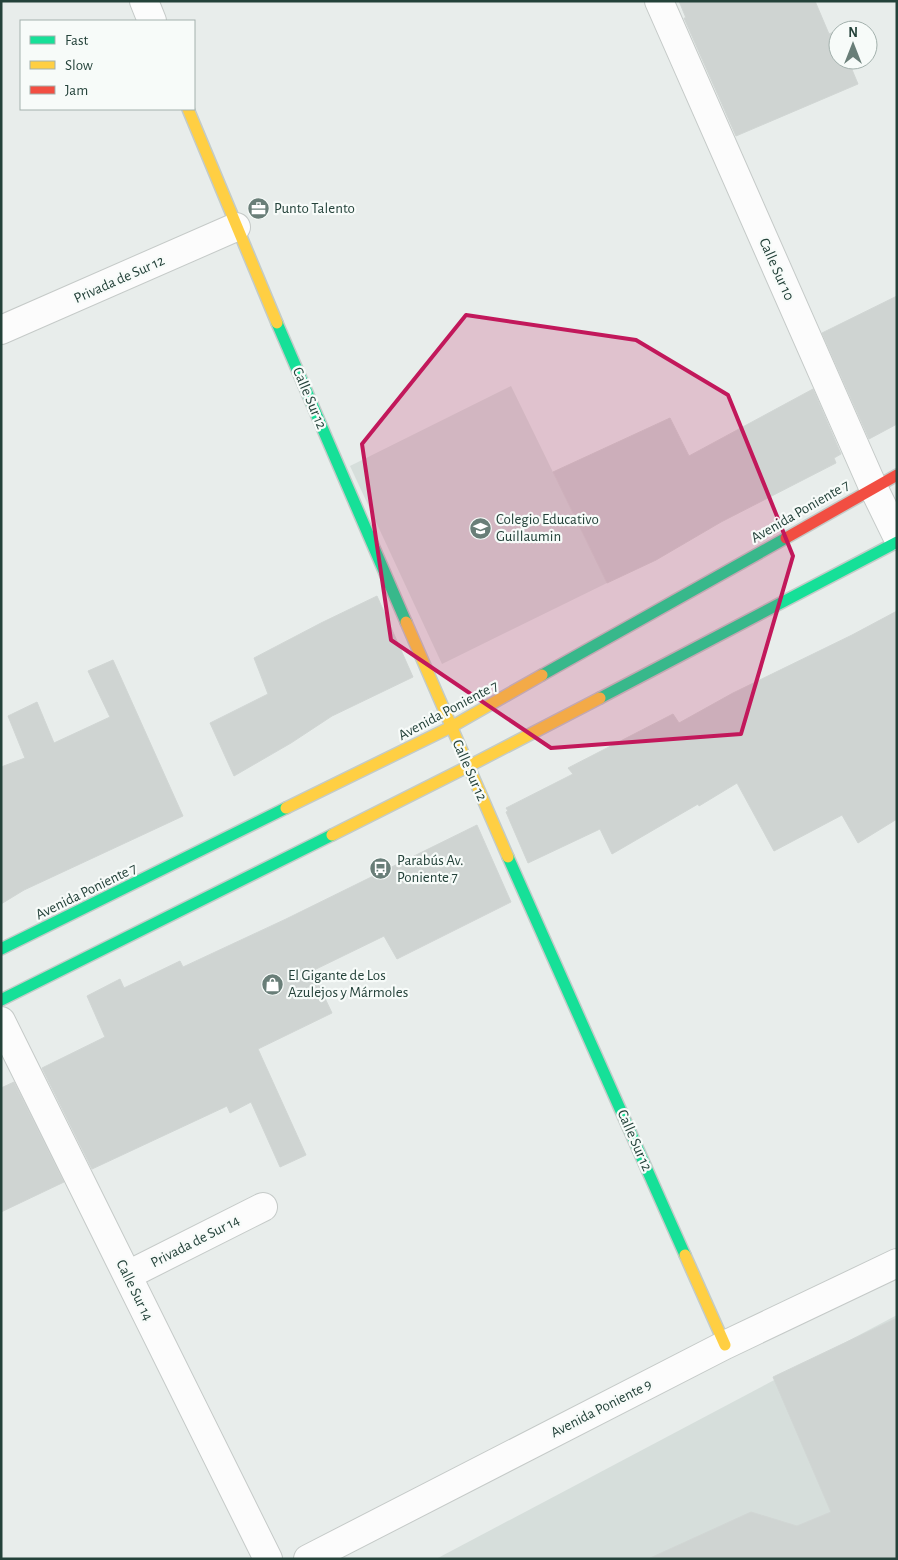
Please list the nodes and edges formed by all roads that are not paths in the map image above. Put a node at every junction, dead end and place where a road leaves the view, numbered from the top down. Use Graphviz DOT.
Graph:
graph roads {
  1 [pos="144,1"];
  2 [pos="659,1"];
  3 [pos="152,20"];
  4 [pos="188,110"];
  5 [pos="236,227"];
  6 [pos="1,330"];
  7 [pos="885,481"];
  8 [pos="897,536"];
  9 [pos="897,542"];
  10 [pos="451,727"];
  11 [pos="469,766"];
  12 [pos="1,949"];
  13 [pos="1,1000"];
  14 [pos="1,1021"];
  15 [pos="262,1207"];
  16 [pos="897,1263"];
  17 [pos="128,1276"];
  18 [pos="725,1345"];
  19 [pos="268,1559"];
  20 [pos="308,1559"];
  1 -- 3 [label="street"];
  2 -- 7 [label="street, Calle Sur 10"];
  4 -- 5 [label="main road, Calle Sur 12"];
  5 -- 6 [label="street, Privada de Sur 12"];
  5 -- 10 [label="main road, Calle Sur 12"];
  7 -- 8 [label="street, Calle Sur 10"];
  7 -- 10 [label="main road, Avenida Poniente 7"];
  9 -- 11 [label="main road"];
  10 -- 11 [label="main road, Calle Sur 12"];
  10 -- 12 [label="main road, Avenida Poniente 7"];
  11 -- 13 [label="main road"];
  11 -- 18 [label="main road, Calle Sur 12"];
  14 -- 17 [label="street, Calle Sur 14"];
  15 -- 17 [label="street, Privada de Sur 14"];
  16 -- 18 [label="street, Avenida Poniente 9"];
  17 -- 19 [label="street, Calle Sur 14"];
  18 -- 20 [label="street, Avenida Poniente 9"];
}
